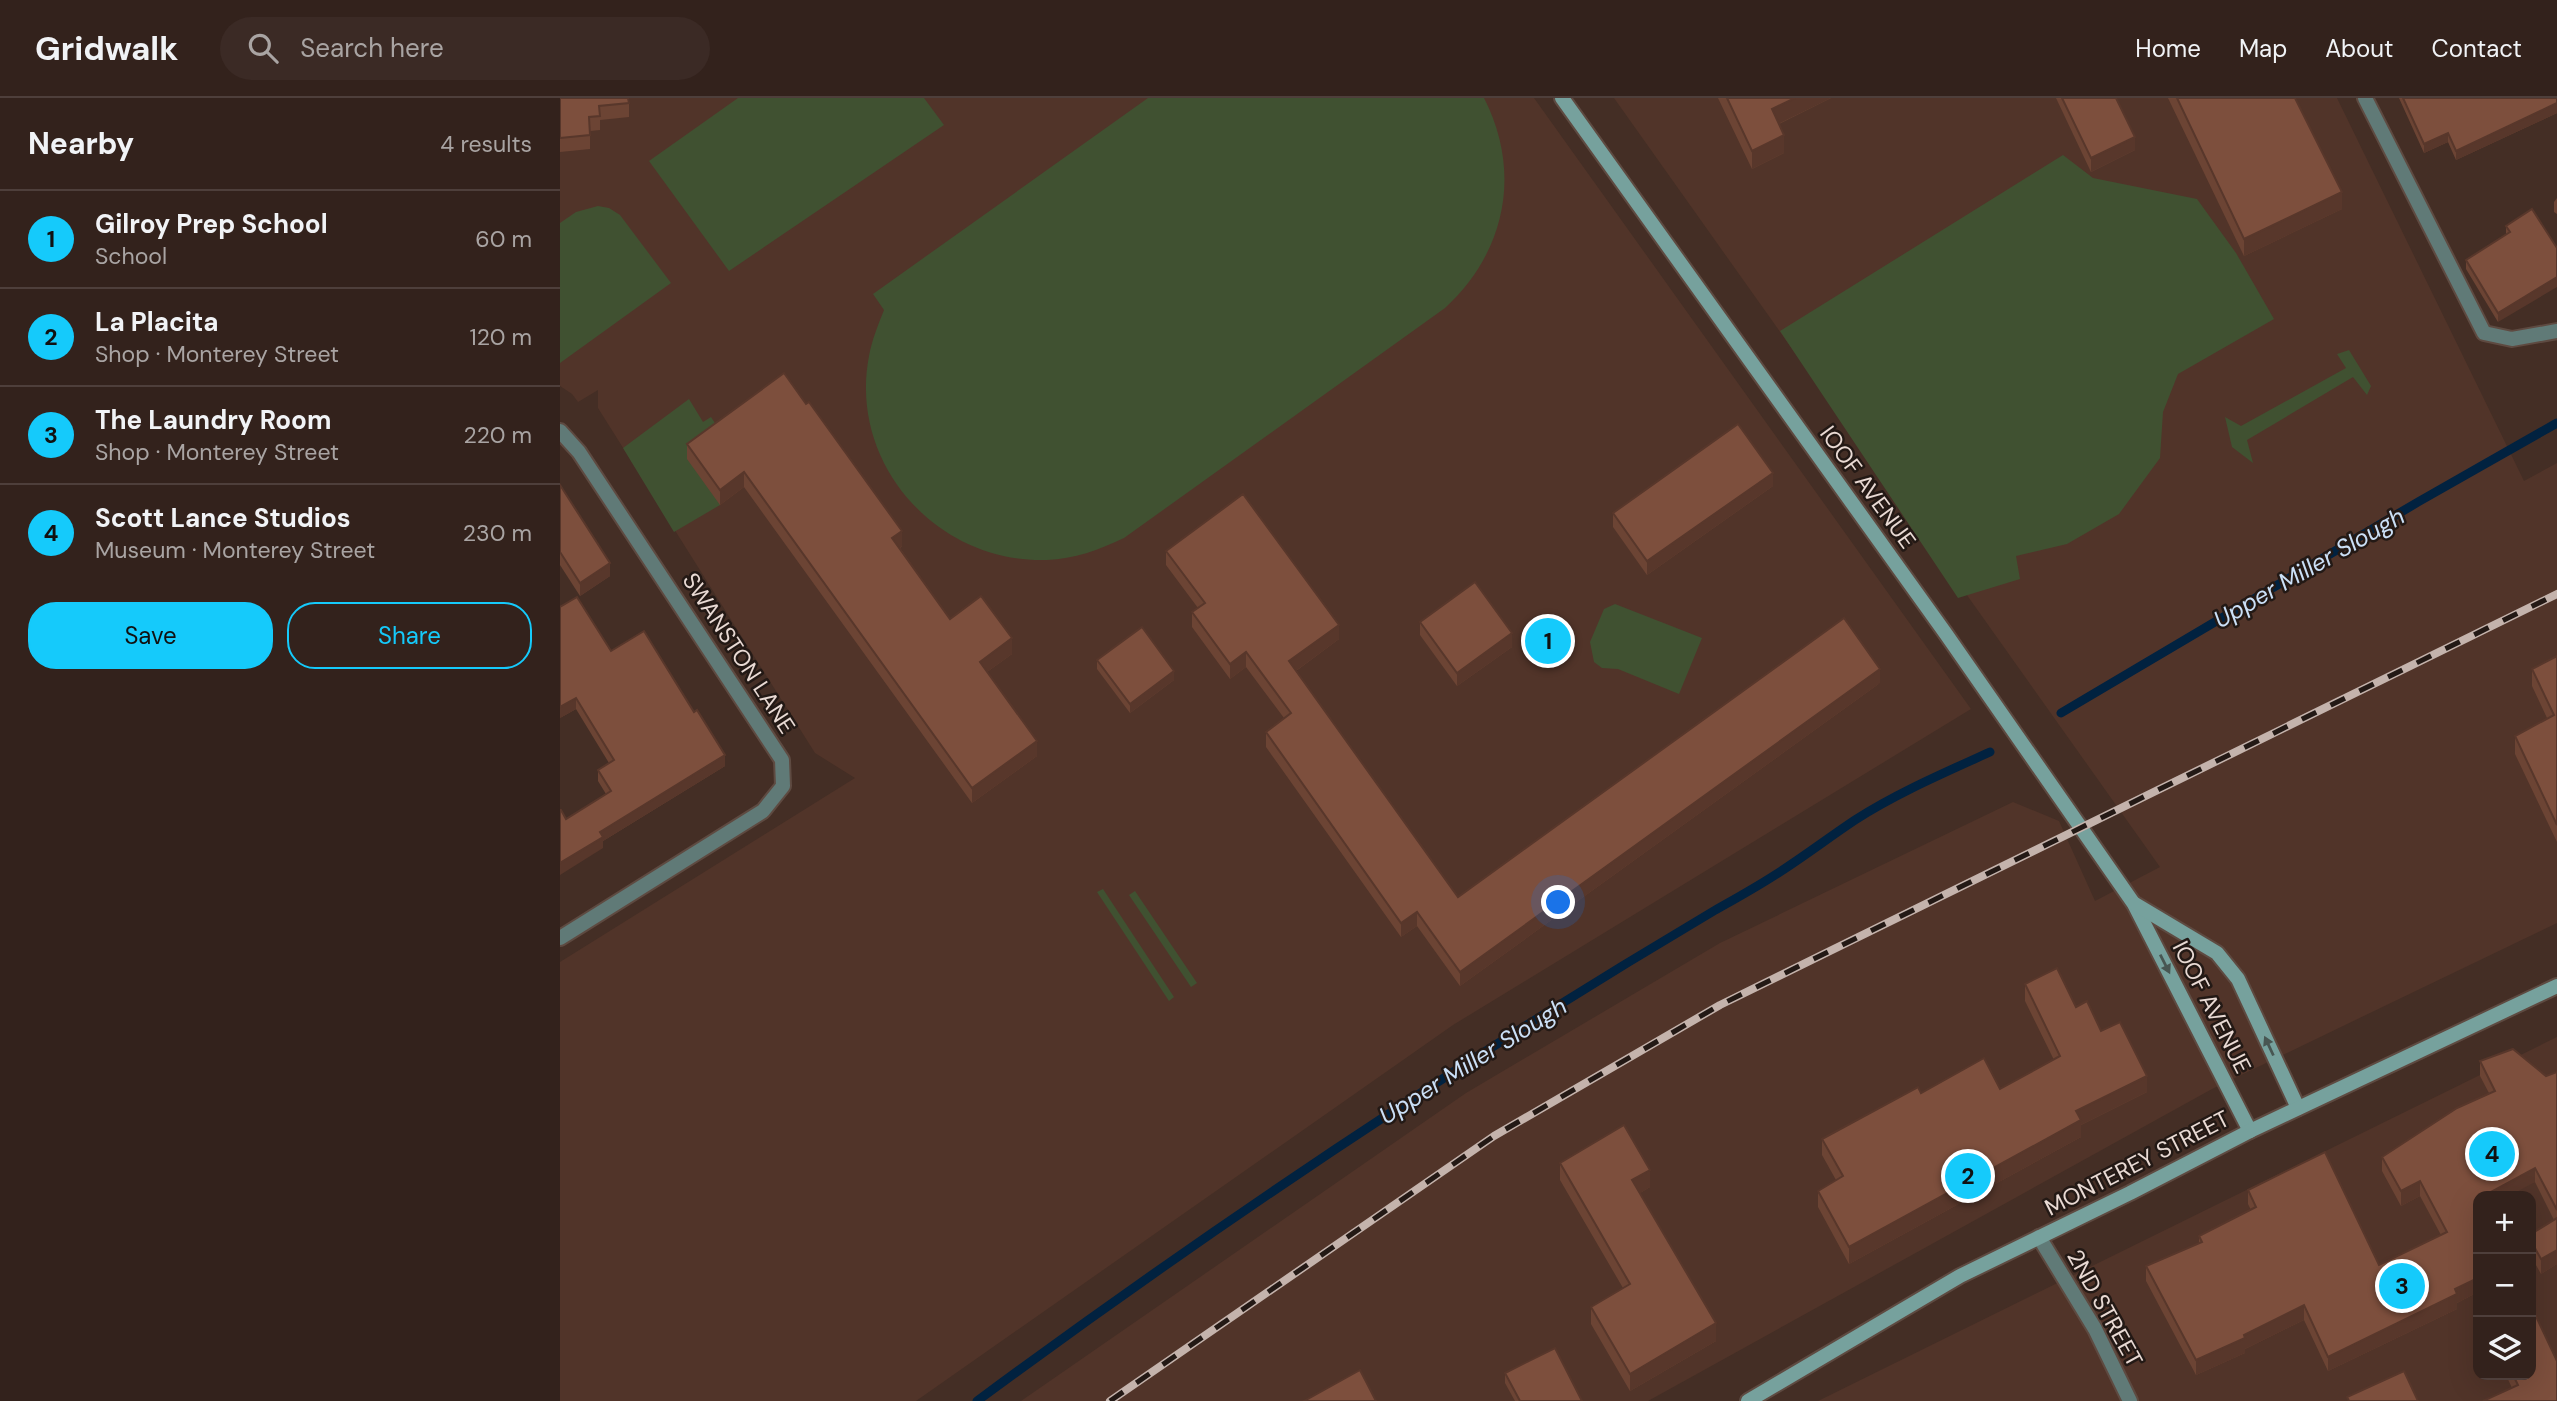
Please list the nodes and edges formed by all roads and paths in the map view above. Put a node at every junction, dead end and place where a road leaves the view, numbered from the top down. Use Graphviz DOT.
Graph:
graph roads {
  1 [pos="1563,98"];
  2 [pos="2365,98"];
  3 [pos="2557,331"];
  4 [pos="560,431"];
  5 [pos="2134,904"];
  6 [pos="560,938"];
  7 [pos="2557,986"];
  8 [pos="2298,1108"];
  9 [pos="2250,1131"];
  10 [pos="2039,1237"];
  11 [pos="1748,1401"];
  12 [pos="2130,1401"];
  1 -- 5 [label="street, IOOF AVENUE"];
  2 -- 3 [label="street"];
  4 -- 6 [label="street, SWANSTON LANE"];
  8 -- 5 [label="street, IOOF AVENUE, one-way"];
  5 -- 9 [label="street, IOOF AVENUE, one-way"];
  7 -- 8 [label="street, MONTEREY STREET"];
  8 -- 9 [label="street, MONTEREY STREET"];
  9 -- 10 [label="street, MONTEREY STREET"];
  10 -- 11 [label="street, MONTEREY STREET"];
  10 -- 12 [label="street, 2ND STREET"];
}
